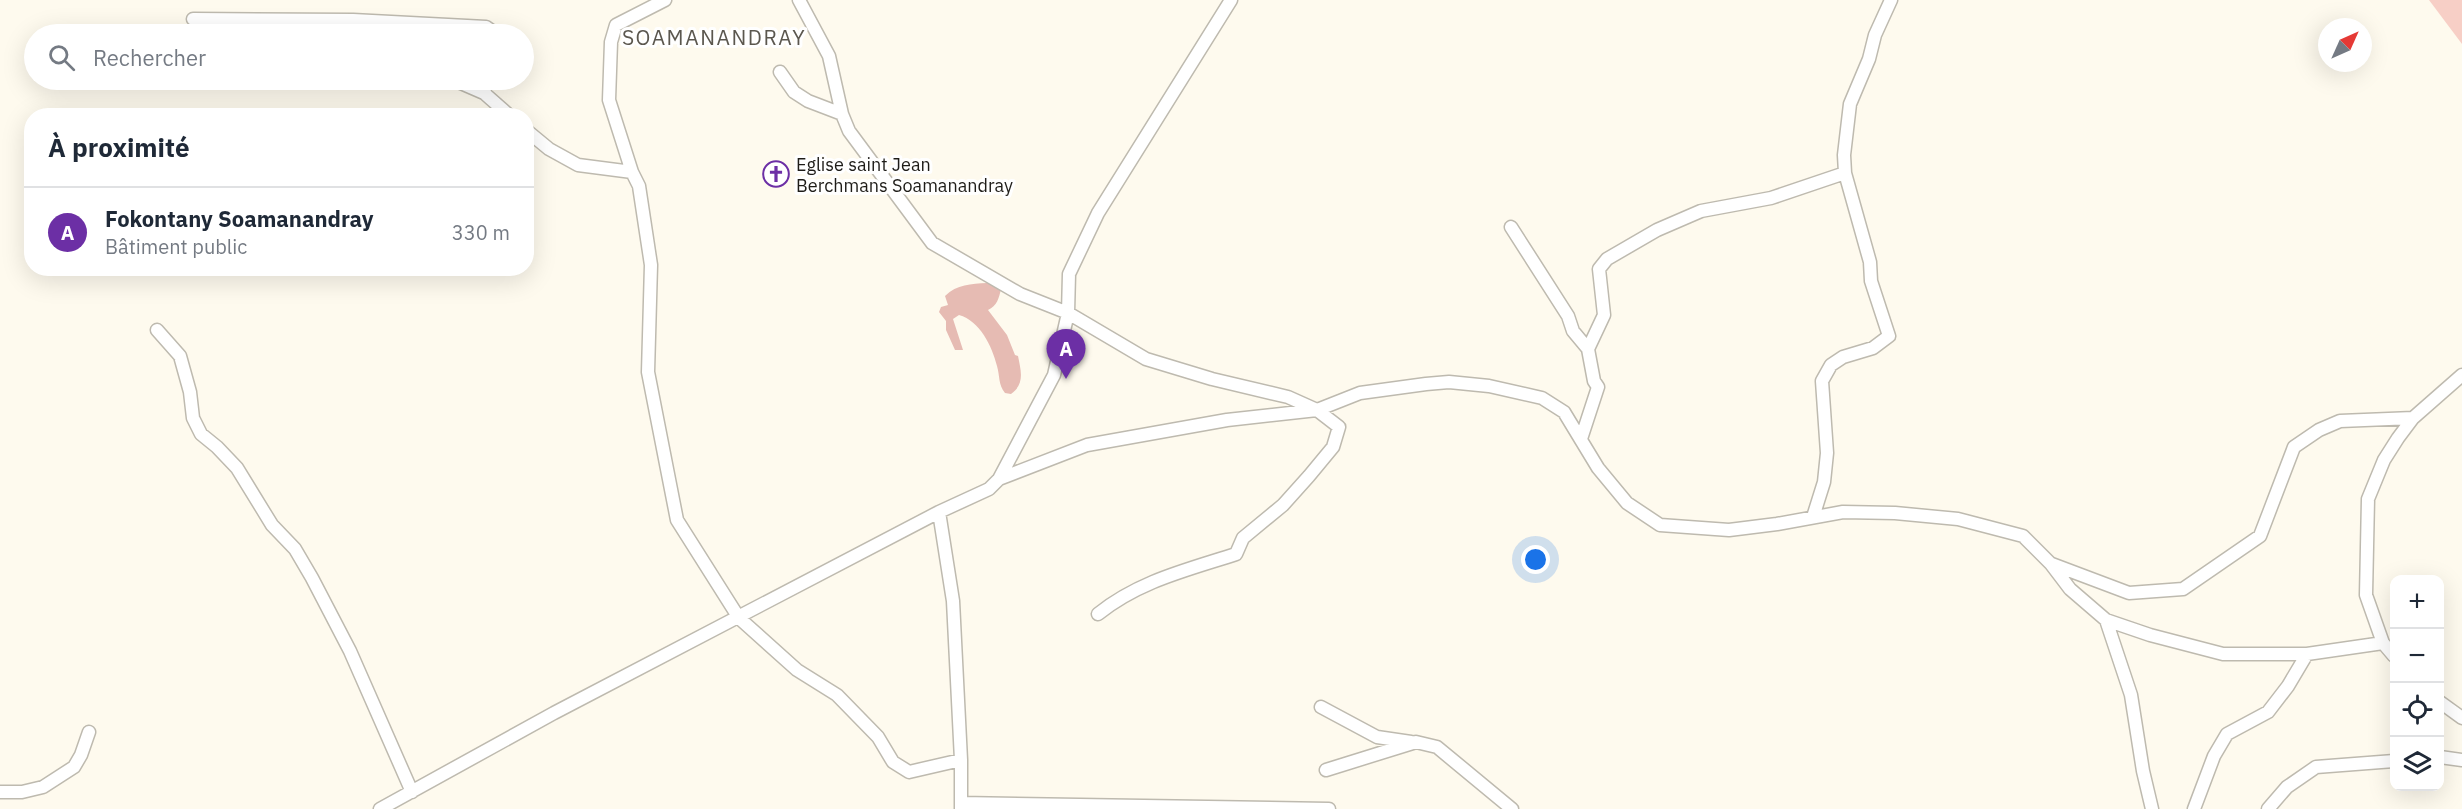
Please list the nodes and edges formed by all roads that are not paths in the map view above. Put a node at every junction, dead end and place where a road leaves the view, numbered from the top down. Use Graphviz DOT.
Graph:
graph roads {
  1 [pos="665,0"];
  2 [pos="799,0"];
  3 [pos="1231,0"];
  4 [pos="1891,0"];
  5 [pos="193,19"];
  6 [pos="429,24"];
  7 [pos="780,72"];
  8 [pos="477,90"];
  9 [pos="485,90"];
  10 [pos="484,93"];
  11 [pos="501,108"];
  12 [pos="842,114"];
  13 [pos="534,137"];
  14 [pos="632,172"];
  15 [pos="1845,173"];
  16 [pos="1511,227"];
  17 [pos="1068,313"];
  18 [pos="157,330"];
  19 [pos="1588,349"];
  20 [pos="2462,375"];
  21 [pos="1317,410"];
  22 [pos="2413,418"];
  23 [pos="1581,439"];
  24 [pos="999,479"];
  25 [pos="939,512"];
  26 [pos="1813,516"];
  27 [pos="2050,564"];
  28 [pos="1098,615"];
  29 [pos="739,618"];
  30 [pos="2106,620"];
  31 [pos="2383,643"];
  32 [pos="2390,651"];
  33 [pos="2307,654"];
  34 [pos="2444,705"];
  35 [pos="1321,707"];
  36 [pos="2462,718"];
  37 [pos="89,732"];
  38 [pos="1416,742"];
  39 [pos="2444,758"];
  40 [pos="961,760"];
  41 [pos="2462,760"];
  42 [pos="2390,761"];
  43 [pos="1326,770"];
  44 [pos="0,792"];
  45 [pos="412,792"];
  46 [pos="961,806"];
  47 [pos="380,809"];
  48 [pos="1329,809"];
  49 [pos="1512,809"];
  50 [pos="2152,809"];
  51 [pos="2194,809"];
  52 [pos="2268,809"];
  1 -- 14 [label="street"];
  2 -- 12 [label="street"];
  3 -- 17 [label="street"];
  4 -- 15 [label="street"];
  5 -- 6 [label="street"];
  7 -- 12 [label="street"];
  8 -- 10 [label="street"];
  9 -- 10 [label="street"];
  10 -- 11 [label="street"];
  12 -- 17 [label="street"];
  13 -- 14 [label="street"];
  14 -- 29 [label="street"];
  15 -- 19 [label="street"];
  15 -- 26 [label="street"];
  16 -- 19 [label="street"];
  17 -- 21 [label="street"];
  17 -- 24 [label="street"];
  18 -- 45 [label="street"];
  19 -- 23 [label="street"];
  20 -- 22 [label="street"];
  21 -- 23 [label="street"];
  21 -- 24 [label="street"];
  21 -- 28 [label="street"];
  22 -- 27 [label="street"];
  22 -- 31 [label="street"];
  23 -- 26 [label="street"];
  24 -- 25 [label="street"];
  25 -- 29 [label="street"];
  25 -- 40 [label="street"];
  26 -- 27 [label="street"];
  27 -- 30 [label="street"];
  29 -- 40 [label="street"];
  29 -- 45 [label="street"];
  30 -- 33 [label="street"];
  30 -- 50 [label="street"];
  31 -- 32 [label="street"];
  31 -- 33 [label="street"];
  33 -- 51 [label="street"];
  34 -- 36 [label="street"];
  35 -- 38 [label="street"];
  37 -- 44 [label="street"];
  38 -- 43 [label="street"];
  38 -- 49 [label="street"];
  39 -- 41 [label="street"];
  40 -- 46 [label="street"];
  42 -- 52 [label="street"];
  45 -- 47 [label="street"];
  46 -- 48 [label="street"];
}
